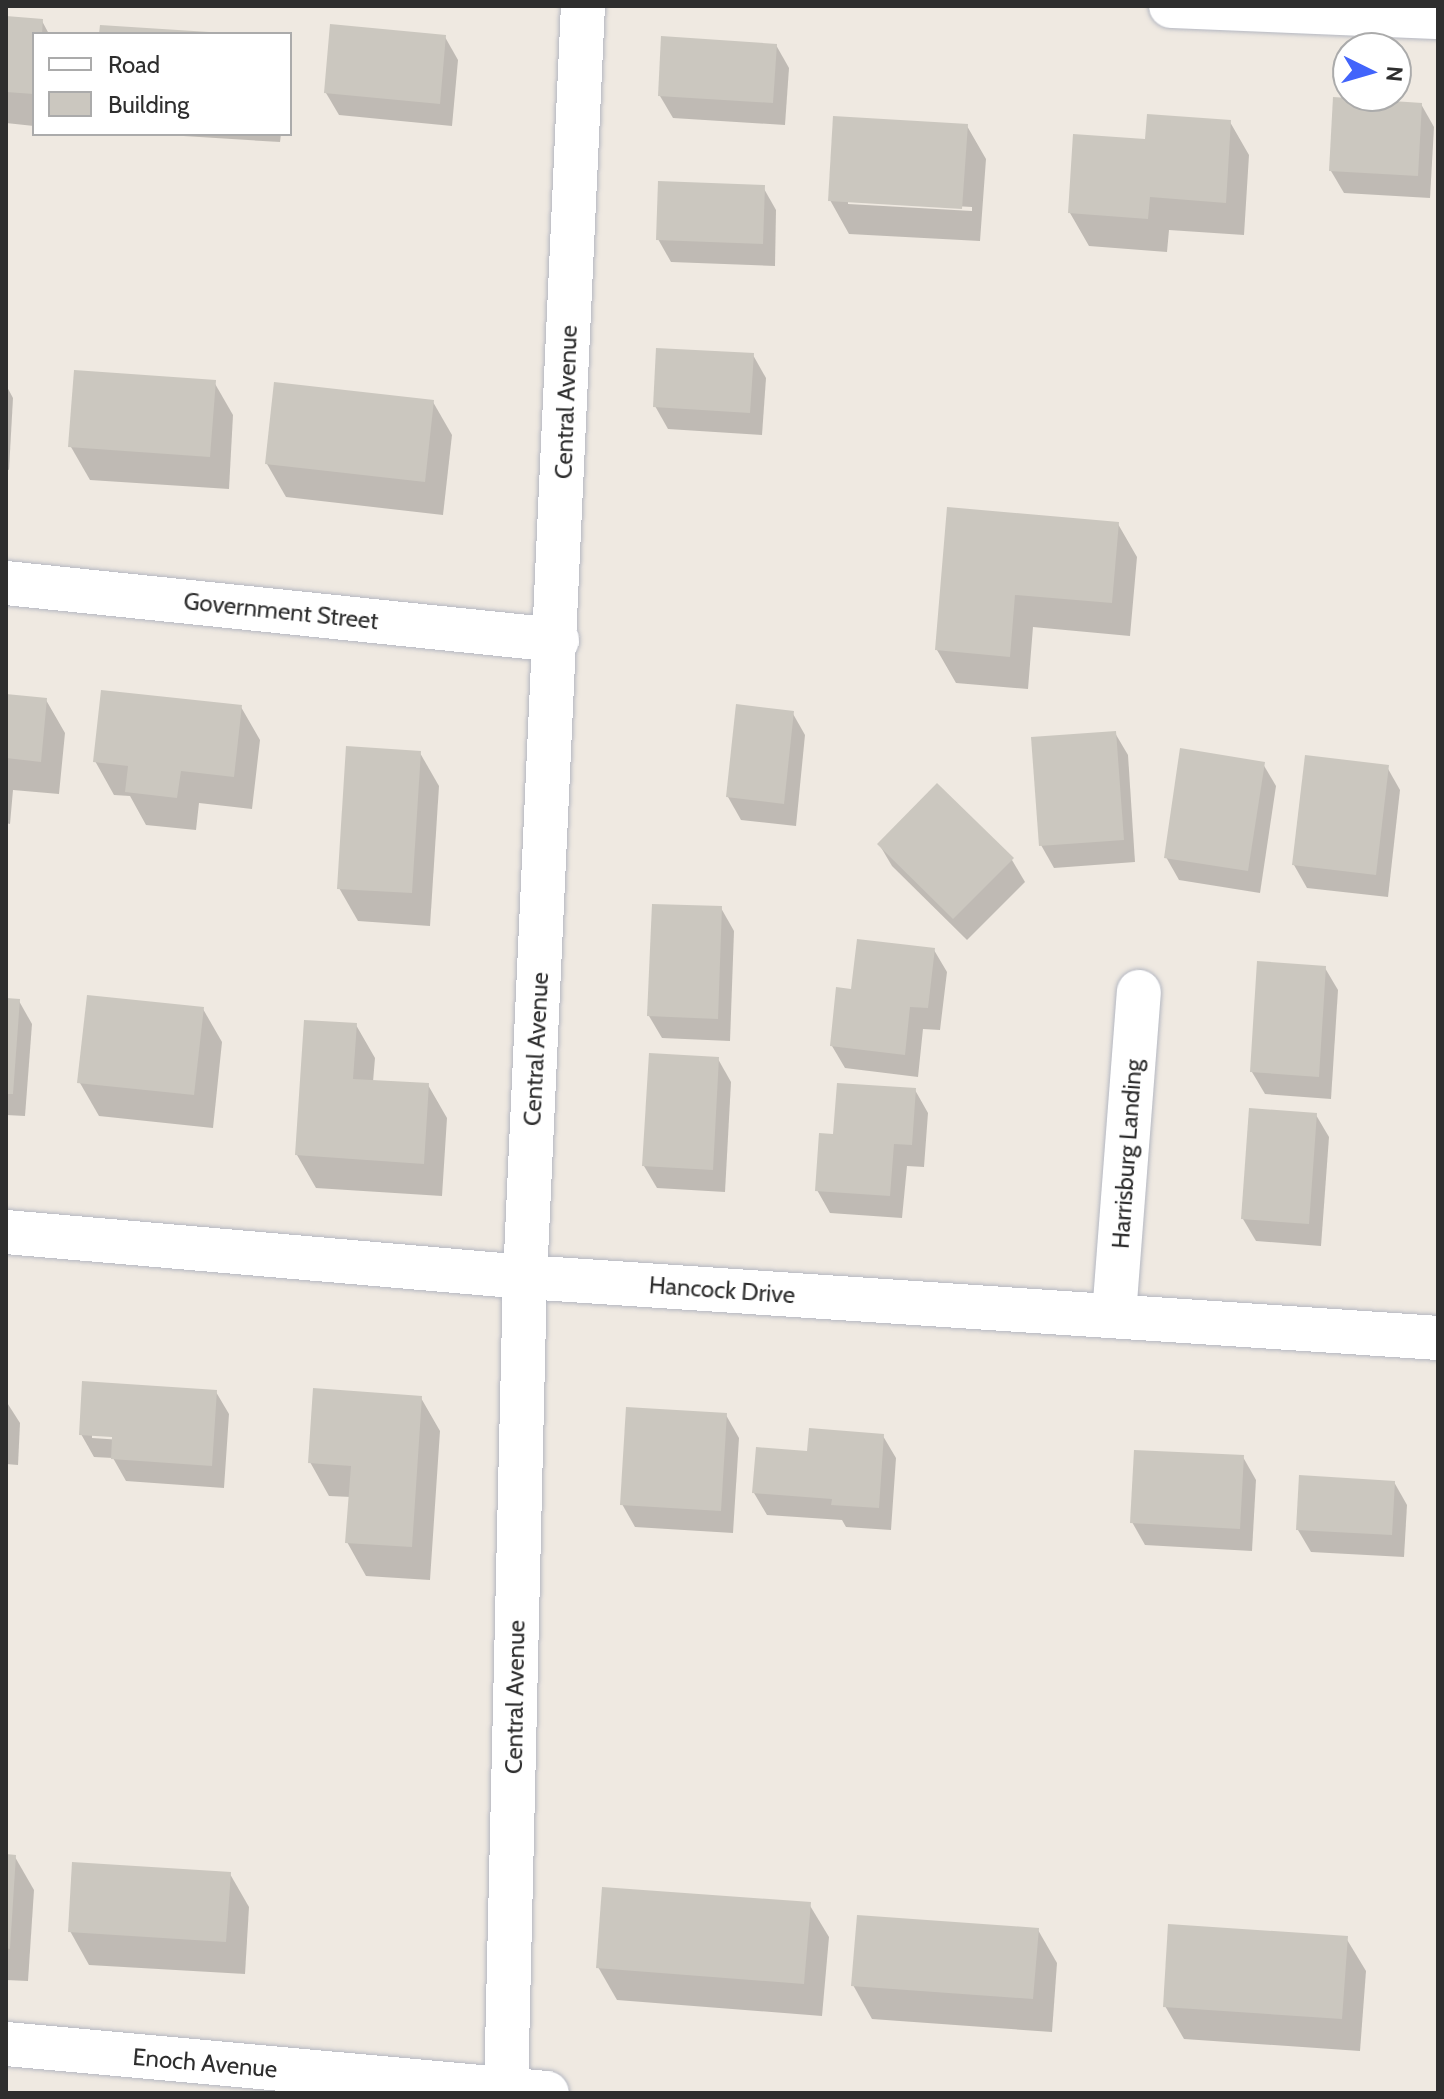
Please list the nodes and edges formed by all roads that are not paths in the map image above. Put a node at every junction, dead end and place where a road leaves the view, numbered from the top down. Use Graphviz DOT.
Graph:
graph roads {
  1 [pos="583,6"];
  2 [pos="1181,6"];
  3 [pos="1438,17"];
  4 [pos="6,583"];
  5 [pos="557,640"];
  6 [pos="1139,992"];
  7 [pos="6,1232"];
  8 [pos="525,1277"];
  9 [pos="1114,1315"];
  10 [pos="1438,1338"];
  11 [pos="6,2044"];
  12 [pos="520,2092"];
  1 -- 5 [label="street, Central Avenue"];
  2 -- 3 [label="street"];
  4 -- 5 [label="street, Government Street"];
  5 -- 8 [label="street, Central Avenue"];
  6 -- 9 [label="street, Harrisburg Landing"];
  7 -- 8 [label="street, Hancock Drive"];
  8 -- 9 [label="street, Hancock Drive"];
  8 -- 12 [label="street, Central Avenue"];
  9 -- 10 [label="street, Hancock Drive"];
  11 -- 12 [label="street, Enoch Avenue"];
}
